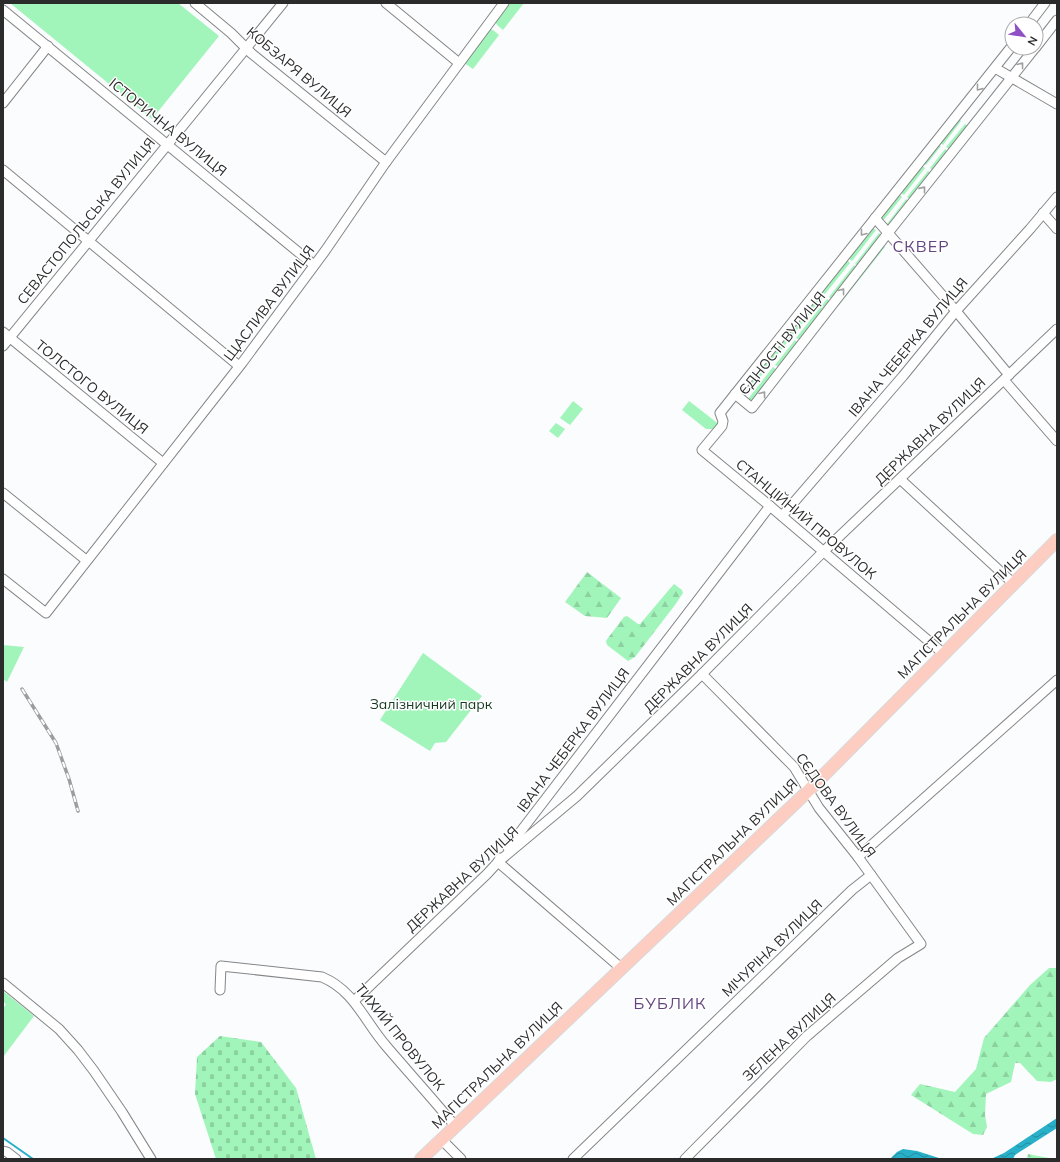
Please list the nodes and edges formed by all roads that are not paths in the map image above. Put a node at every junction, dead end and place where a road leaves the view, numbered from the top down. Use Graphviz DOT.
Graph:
graph roads {
  1 [pos="195,3"];
  2 [pos="283,3"];
  3 [pos="386,3"];
  4 [pos="504,3"];
  5 [pos="1045,3"];
  6 [pos="3,10"];
  7 [pos="1035,16"];
  8 [pos="1057,20"];
  9 [pos="1044,36"];
  10 [pos="48,46"];
  11 [pos="246,48"];
  12 [pos="1004,56"];
  13 [pos="1028,56"];
  14 [pos="459,63"];
  15 [pos="995,68"];
  16 [pos="1012,77"];
  17 [pos="3,103"];
  18 [pos="1057,104"];
  19 [pos="167,144"];
  20 [pos="386,162"];
  21 [pos="3,170"];
  22 [pos="1057,197"];
  23 [pos="1043,213"];
  24 [pos="875,218"];
  25 [pos="1057,229"];
  26 [pos="888,232"];
  27 [pos="88,241"];
  28 [pos="314,265"];
  29 [pos="956,311"];
  30 [pos="1057,330"];
  31 [pos="6,335"];
  32 [pos="3,346"];
  33 [pos="239,366"];
  34 [pos="1007,377"];
  35 [pos="736,394"];
  36 [pos="1057,441"];
  37 [pos="163,463"];
  38 [pos="900,479"];
  39 [pos="3,492"];
  40 [pos="770,506"];
  41 [pos="782,516"];
  42 [pos="1057,540"];
  43 [pos="824,551"];
  44 [pos="86,560"];
  45 [pos="3,579"];
  46 [pos="1014,584"];
  47 [pos="944,654"];
  48 [pos="702,674"];
  49 [pos="1057,680"];
  50 [pos="808,791"];
  51 [pos="858,857"];
  52 [pos="498,862"];
  53 [pos="871,875"];
  54 [pos="921,944"];
  55 [pos="621,968"];
  56 [pos="3,983"];
  57 [pos="220,990"];
  58 [pos="354,1000"];
  59 [pos="455,1126"];
  60 [pos="441,1140"];
  61 [pos="3,1151"];
  62 [pos="16,1159"];
  63 [pos="151,1159"];
  64 [pos="421,1159"];
  65 [pos="461,1159"];
  66 [pos="573,1159"];
  67 [pos="685,1159"];
  1 -- 11 [label="street, КОБЗАРЯ ВУЛИЦЯ"];
  2 -- 11 [label="street, СЕВАСТОПОЛЬСЬКА ВУЛИЦЯ"];
  3 -- 14 [label="street"];
  4 -- 14 [label="street, ЩАСЛИВА ВУЛИЦЯ"];
  5 -- 7 [label="street"];
  6 -- 10 [label="street, ІСТОРИЧНА ВУЛИЦЯ"];
  8 -- 9 [label="street, ЄДНОСТІ ВУЛИЦЯ"];
  10 -- 17 [label="street"];
  10 -- 19 [label="street, ІСТОРИЧНА ВУЛИЦЯ"];
  11 -- 19 [label="street, СЕВАСТОПОЛЬСЬКА ВУЛИЦЯ"];
  11 -- 20 [label="street, КОБЗАРЯ ВУЛИЦЯ"];
  12 -- 15 [label="street, ЄДНОСТІ ВУЛИЦЯ"];
  16 -- 13 [label="street, ЄДНОСТІ ВУЛИЦЯ, one-way"];
  14 -- 20 [label="street, ЩАСЛИВА ВУЛИЦЯ"];
  15 -- 16 [label="street"];
  15 -- 24 [label="street, ЄДНОСТІ ВУЛИЦЯ, one-way"];
  16 -- 18 [label="street"];
  26 -- 16 [label="street, ЄДНОСТІ ВУЛИЦЯ, one-way"];
  19 -- 27 [label="street, СЕВАСТОПОЛЬСЬКА ВУЛИЦЯ"];
  19 -- 28 [label="street, ІСТОРИЧНА ВУЛИЦЯ"];
  20 -- 28 [label="street, ЩАСЛИВА ВУЛИЦЯ"];
  21 -- 27 [label="street"];
  22 -- 23 [label="street, ІВАНА ЧЕБЕРКА ВУЛИЦЯ"];
  23 -- 25 [label="street"];
  23 -- 29 [label="street, ІВАНА ЧЕБЕРКА ВУЛИЦЯ"];
  24 -- 26 [label="street"];
  24 -- 35 [label="street, ЄДНОСТІ ВУЛИЦЯ, one-way"];
  26 -- 29 [label="street"];
  35 -- 26 [label="street, ЄДНОСТІ ВУЛИЦЯ, one-way"];
  27 -- 31 [label="street, СЕВАСТОПОЛЬСЬКА ВУЛИЦЯ"];
  27 -- 33 [label="street"];
  28 -- 33 [label="street, ЩАСЛИВА ВУЛИЦЯ"];
  29 -- 34 [label="street"];
  29 -- 41 [label="street, ІВАНА ЧЕБЕРКА ВУЛИЦЯ"];
  30 -- 34 [label="street, ДЕРЖАВНА ВУЛИЦЯ"];
  31 -- 32 [label="street, СЕВАСТОПОЛЬСЬКА ВУЛИЦЯ"];
  31 -- 37 [label="street, ТОЛСТОГО ВУЛИЦЯ"];
  33 -- 37 [label="street, ЩАСЛИВА ВУЛИЦЯ"];
  34 -- 36 [label="street"];
  34 -- 38 [label="street, ДЕРЖАВНА ВУЛИЦЯ"];
  35 -- 40 [label="street, СТАНЦІЙНИЙ ПРОВУЛОК"];
  37 -- 44 [label="street, ЩАСЛИВА ВУЛИЦЯ"];
  38 -- 43 [label="street, ДЕРЖАВНА ВУЛИЦЯ"];
  38 -- 46 [label="street"];
  39 -- 44 [label="street"];
  40 -- 41 [label="street, СТАНЦІЙНИЙ ПРОВУЛОК"];
  40 -- 52 [label="street, ІВАНА ЧЕБЕРКА ВУЛИЦЯ"];
  41 -- 43 [label="street, СТАНЦІЙНИЙ ПРОВУЛОК"];
  42 -- 46 [label="main road, МАГІСТРАЛЬНА ВУЛИЦЯ"];
  43 -- 47 [label="street, СТАНЦІЙНИЙ ПРОВУЛОК"];
  43 -- 48 [label="street, ДЕРЖАВНА ВУЛИЦЯ"];
  44 -- 45 [label="street, ЩАСЛИВА ВУЛИЦЯ"];
  46 -- 47 [label="main road, МАГІСТРАЛЬНА ВУЛИЦЯ"];
  47 -- 50 [label="main road, МАГІСТРАЛЬНА ВУЛИЦЯ"];
  48 -- 50 [label="street, СЄДОВА ВУЛИЦЯ"];
  48 -- 52 [label="street, ДЕРЖАВНА ВУЛИЦЯ"];
  49 -- 51 [label="street"];
  50 -- 51 [label="street, СЄДОВА ВУЛИЦЯ"];
  50 -- 55 [label="main road, МАГІСТРАЛЬНА ВУЛИЦЯ"];
  51 -- 53 [label="street, СЄДОВА ВУЛИЦЯ"];
  52 -- 55 [label="street"];
  52 -- 58 [label="street, ДЕРЖАВНА ВУЛИЦЯ"];
  53 -- 54 [label="street, СЄДОВА ВУЛИЦЯ"];
  53 -- 66 [label="street, МІЧУРІНА ВУЛИЦЯ"];
  54 -- 67 [label="street, ЗЕЛЕНА ВУЛИЦЯ"];
  55 -- 59 [label="main road, МАГІСТРАЛЬНА ВУЛИЦЯ"];
  56 -- 63 [label="street"];
  57 -- 58 [label="street, ТИХИЙ ПРОВУЛОК"];
  58 -- 59 [label="street, ТИХИЙ ПРОВУЛОК"];
  59 -- 60 [label="main road, МАГІСТРАЛЬНА ВУЛИЦЯ"];
  60 -- 64 [label="main road, МАГІСТРАЛЬНА ВУЛИЦЯ"];
  60 -- 65 [label="street"];
  61 -- 62 [label="street"];
}
